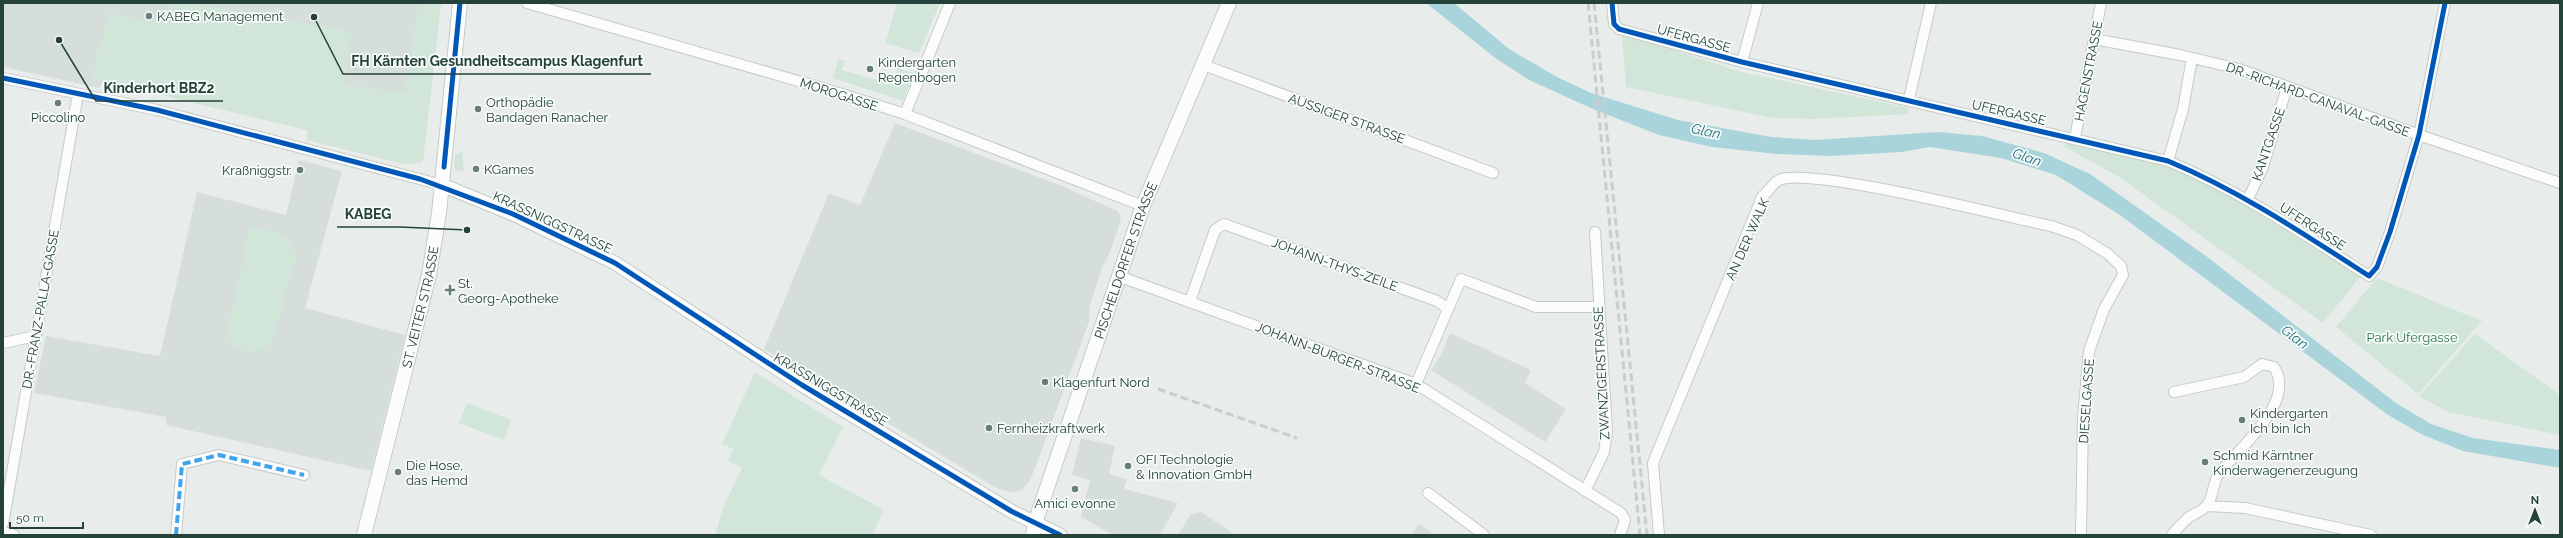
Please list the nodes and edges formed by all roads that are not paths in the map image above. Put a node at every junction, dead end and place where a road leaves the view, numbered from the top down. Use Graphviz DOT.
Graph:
graph roads {
  1 [pos="460,3"];
  2 [pos="527,3"];
  3 [pos="950,3"];
  4 [pos="1229,3"];
  5 [pos="1612,3"];
  6 [pos="1758,3"];
  7 [pos="1931,3"];
  8 [pos="2101,3"];
  9 [pos="2443,3"];
  10 [pos="2094,39"];
  11 [pos="2192,58"];
  12 [pos="1742,62"];
  13 [pos="1201,64"];
  14 [pos="3,78"];
  15 [pos="2287,87"];
  16 [pos="78,94"];
  17 [pos="1909,100"];
  18 [pos="904,114"];
  19 [pos="2419,135"];
  20 [pos="2075,138"];
  21 [pos="2168,161"];
  22 [pos="1493,172"];
  23 [pos="2560,183"];
  24 [pos="442,185"];
  25 [pos="2248,199"];
  26 [pos="1143,206"];
  27 [pos="1595,232"];
  28 [pos="2123,275"];
  29 [pos="1118,276"];
  30 [pos="1190,301"];
  31 [pos="1598,307"];
  32 [pos="1448,309"];
  33 [pos="36,336"];
  34 [pos="3,342"];
  35 [pos="1416,384"];
  36 [pos="2174,392"];
  37 [pos="304,475"];
  38 [pos="1585,491"];
  39 [pos="1428,493"];
  40 [pos="2207,506"];
  41 [pos="3,524"];
  42 [pos="1034,529"];
  43 [pos="3,531"];
  44 [pos="14,535"];
  45 [pos="176,535"];
  46 [pos="364,535"];
  47 [pos="1024,535"];
  48 [pos="1060,535"];
  49 [pos="1484,535"];
  50 [pos="1620,535"];
  51 [pos="1659,535"];
  52 [pos="2081,535"];
  53 [pos="2172,535"];
  54 [pos="2370,535"];
  1 -- 24 [label="main road, ST. VEITER STRASSE"];
  2 -- 18 [label="street, MOROGASSE"];
  3 -- 18 [label="street"];
  4 -- 13 [label="main road, PISCHELDORFER STRASSE"];
  5 -- 12 [label="street, UFERGASSE"];
  6 -- 12 [label="street"];
  7 -- 17 [label="street"];
  8 -- 10 [label="street, HAGENSTRASSE"];
  9 -- 19 [label="street"];
  10 -- 11 [label="street, DR.-RICHARD-CANAVAL-GASSE"];
  10 -- 20 [label="street, HAGENSTRASSE"];
  11 -- 15 [label="street, DR.-RICHARD-CANAVAL-GASSE"];
  11 -- 21 [label="street"];
  12 -- 17 [label="street, UFERGASSE"];
  13 -- 22 [label="street, AUSSIGER STRASSE"];
  13 -- 26 [label="main road, PISCHELDORFER STRASSE"];
  14 -- 16 [label="street, KRASSNIGGSTRASSE"];
  15 -- 19 [label="street, DR.-RICHARD-CANAVAL-GASSE"];
  15 -- 25 [label="street, KANTGASSE"];
  16 -- 24 [label="street, KRASSNIGGSTRASSE"];
  16 -- 33 [label="street, DR.-FRANZ-PALLA-GASSE"];
  17 -- 20 [label="street, UFERGASSE"];
  18 -- 26 [label="street, MOROGASSE"];
  19 -- 23 [label="street, DR.-RICHARD-CANAVAL-GASSE"];
  19 -- 25 [label="street, UFERGASSE"];
  20 -- 21 [label="street, UFERGASSE"];
  21 -- 25 [label="street, UFERGASSE"];
  24 -- 42 [label="street, KRASSNIGGSTRASSE"];
  24 -- 46 [label="main road, ST. VEITER STRASSE"];
  26 -- 29 [label="main road, PISCHELDORFER STRASSE"];
  27 -- 31 [label="street, ZWANZIGERSTRASSE"];
  28 -- 51 [label="street, AN DER WALK"];
  28 -- 52 [label="street, DIESELGASSE"];
  29 -- 30 [label="street, JOHANN-BURGER-STRASSE"];
  29 -- 42 [label="main road, PISCHELDORFER STRASSE"];
  30 -- 32 [label="street, JOHANN-THYS-ZEILE"];
  30 -- 35 [label="street, JOHANN-BURGER-STRASSE"];
  31 -- 32 [label="street"];
  31 -- 38 [label="street, ZWANZIGERSTRASSE"];
  32 -- 35 [label="street"];
  33 -- 34 [label="street"];
  33 -- 41 [label="street, DR.-FRANZ-PALLA-GASSE"];
  35 -- 38 [label="street, JOHANN-BURGER-STRASSE"];
  36 -- 40 [label="street"];
  37 -- 45 [label="street"];
  38 -- 50 [label="street"];
  39 -- 49 [label="street"];
  40 -- 53 [label="street"];
  40 -- 54 [label="street"];
  42 -- 47 [label="main road, PISCHELDORFER STRASSE"];
  42 -- 48 [label="street, KRASSNIGGSTRASSE"];
  43 -- 44 [label="street"];
}
